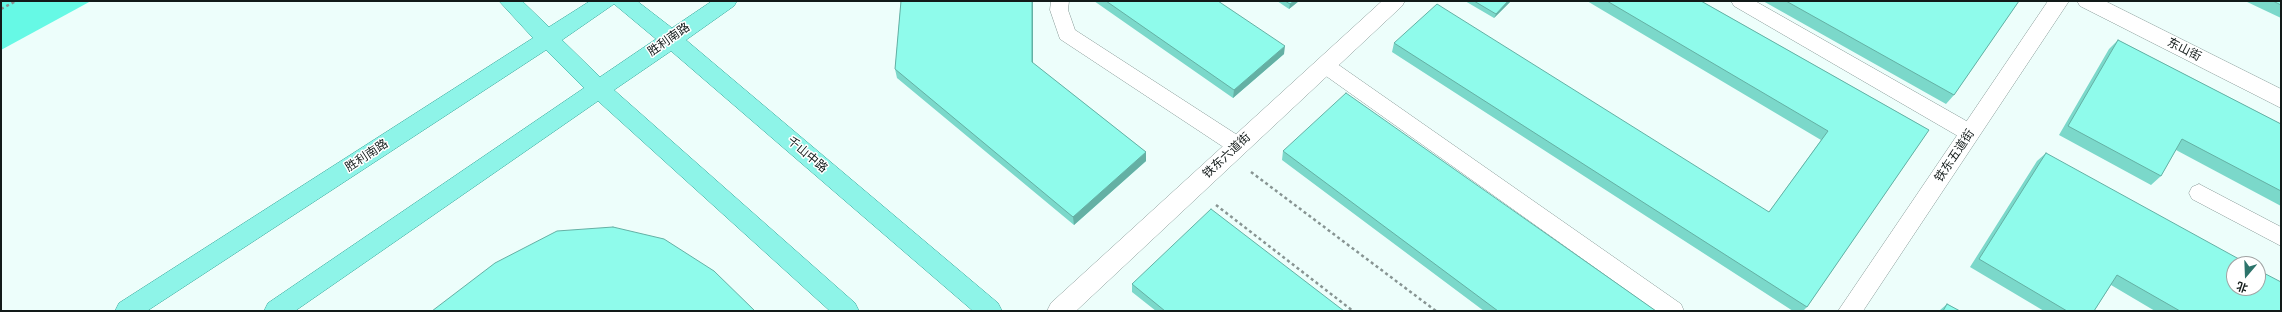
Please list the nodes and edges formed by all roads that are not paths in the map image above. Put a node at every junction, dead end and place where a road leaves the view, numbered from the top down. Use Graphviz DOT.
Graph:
graph roads {
  1 [pos="508,1"];
  2 [pos="606,1"];
  3 [pos="623,1"];
  4 [pos="727,1"];
  5 [pos="1060,1"];
  6 [pos="1395,1"];
  7 [pos="1740,1"];
  8 [pos="2059,1"];
  9 [pos="2087,1"];
  10 [pos="547,39"];
  11 [pos="671,39"];
  12 [pos="1326,66"];
  13 [pos="599,89"];
  14 [pos="2281,99"];
  15 [pos="1970,133"];
  16 [pos="1233,151"];
  17 [pos="2199,193"];
  18 [pos="2281,237"];
  19 [pos="127,311"];
  20 [pos="276,311"];
  21 [pos="847,311"];
  22 [pos="990,311"];
  23 [pos="1059,311"];
  24 [pos="1674,311"];
  25 [pos="1850,311"];
  1 -- 10 [label="main road"];
  2 -- 10 [label="main road, 胜利南路"];
  3 -- 11 [label="main road, 千山中路"];
  4 -- 11 [label="main road, 胜利南路"];
  5 -- 16 [label="lane"];
  6 -- 12 [label="street, 铁东六道街"];
  7 -- 15 [label="lane"];
  8 -- 15 [label="street, 铁东五道街"];
  9 -- 14 [label="street, 东山街"];
  10 -- 13 [label="main road"];
  10 -- 19 [label="main road, 胜利南路"];
  11 -- 13 [label="main road, 胜利南路"];
  11 -- 22 [label="main road, 千山中路"];
  12 -- 16 [label="street, 铁东六道街"];
  12 -- 24 [label="lane"];
  13 -- 20 [label="main road, 胜利南路"];
  13 -- 21 [label="main road"];
  15 -- 25 [label="street, 铁东五道街"];
  16 -- 23 [label="street, 铁东六道街"];
  17 -- 18 [label="lane"];
}
